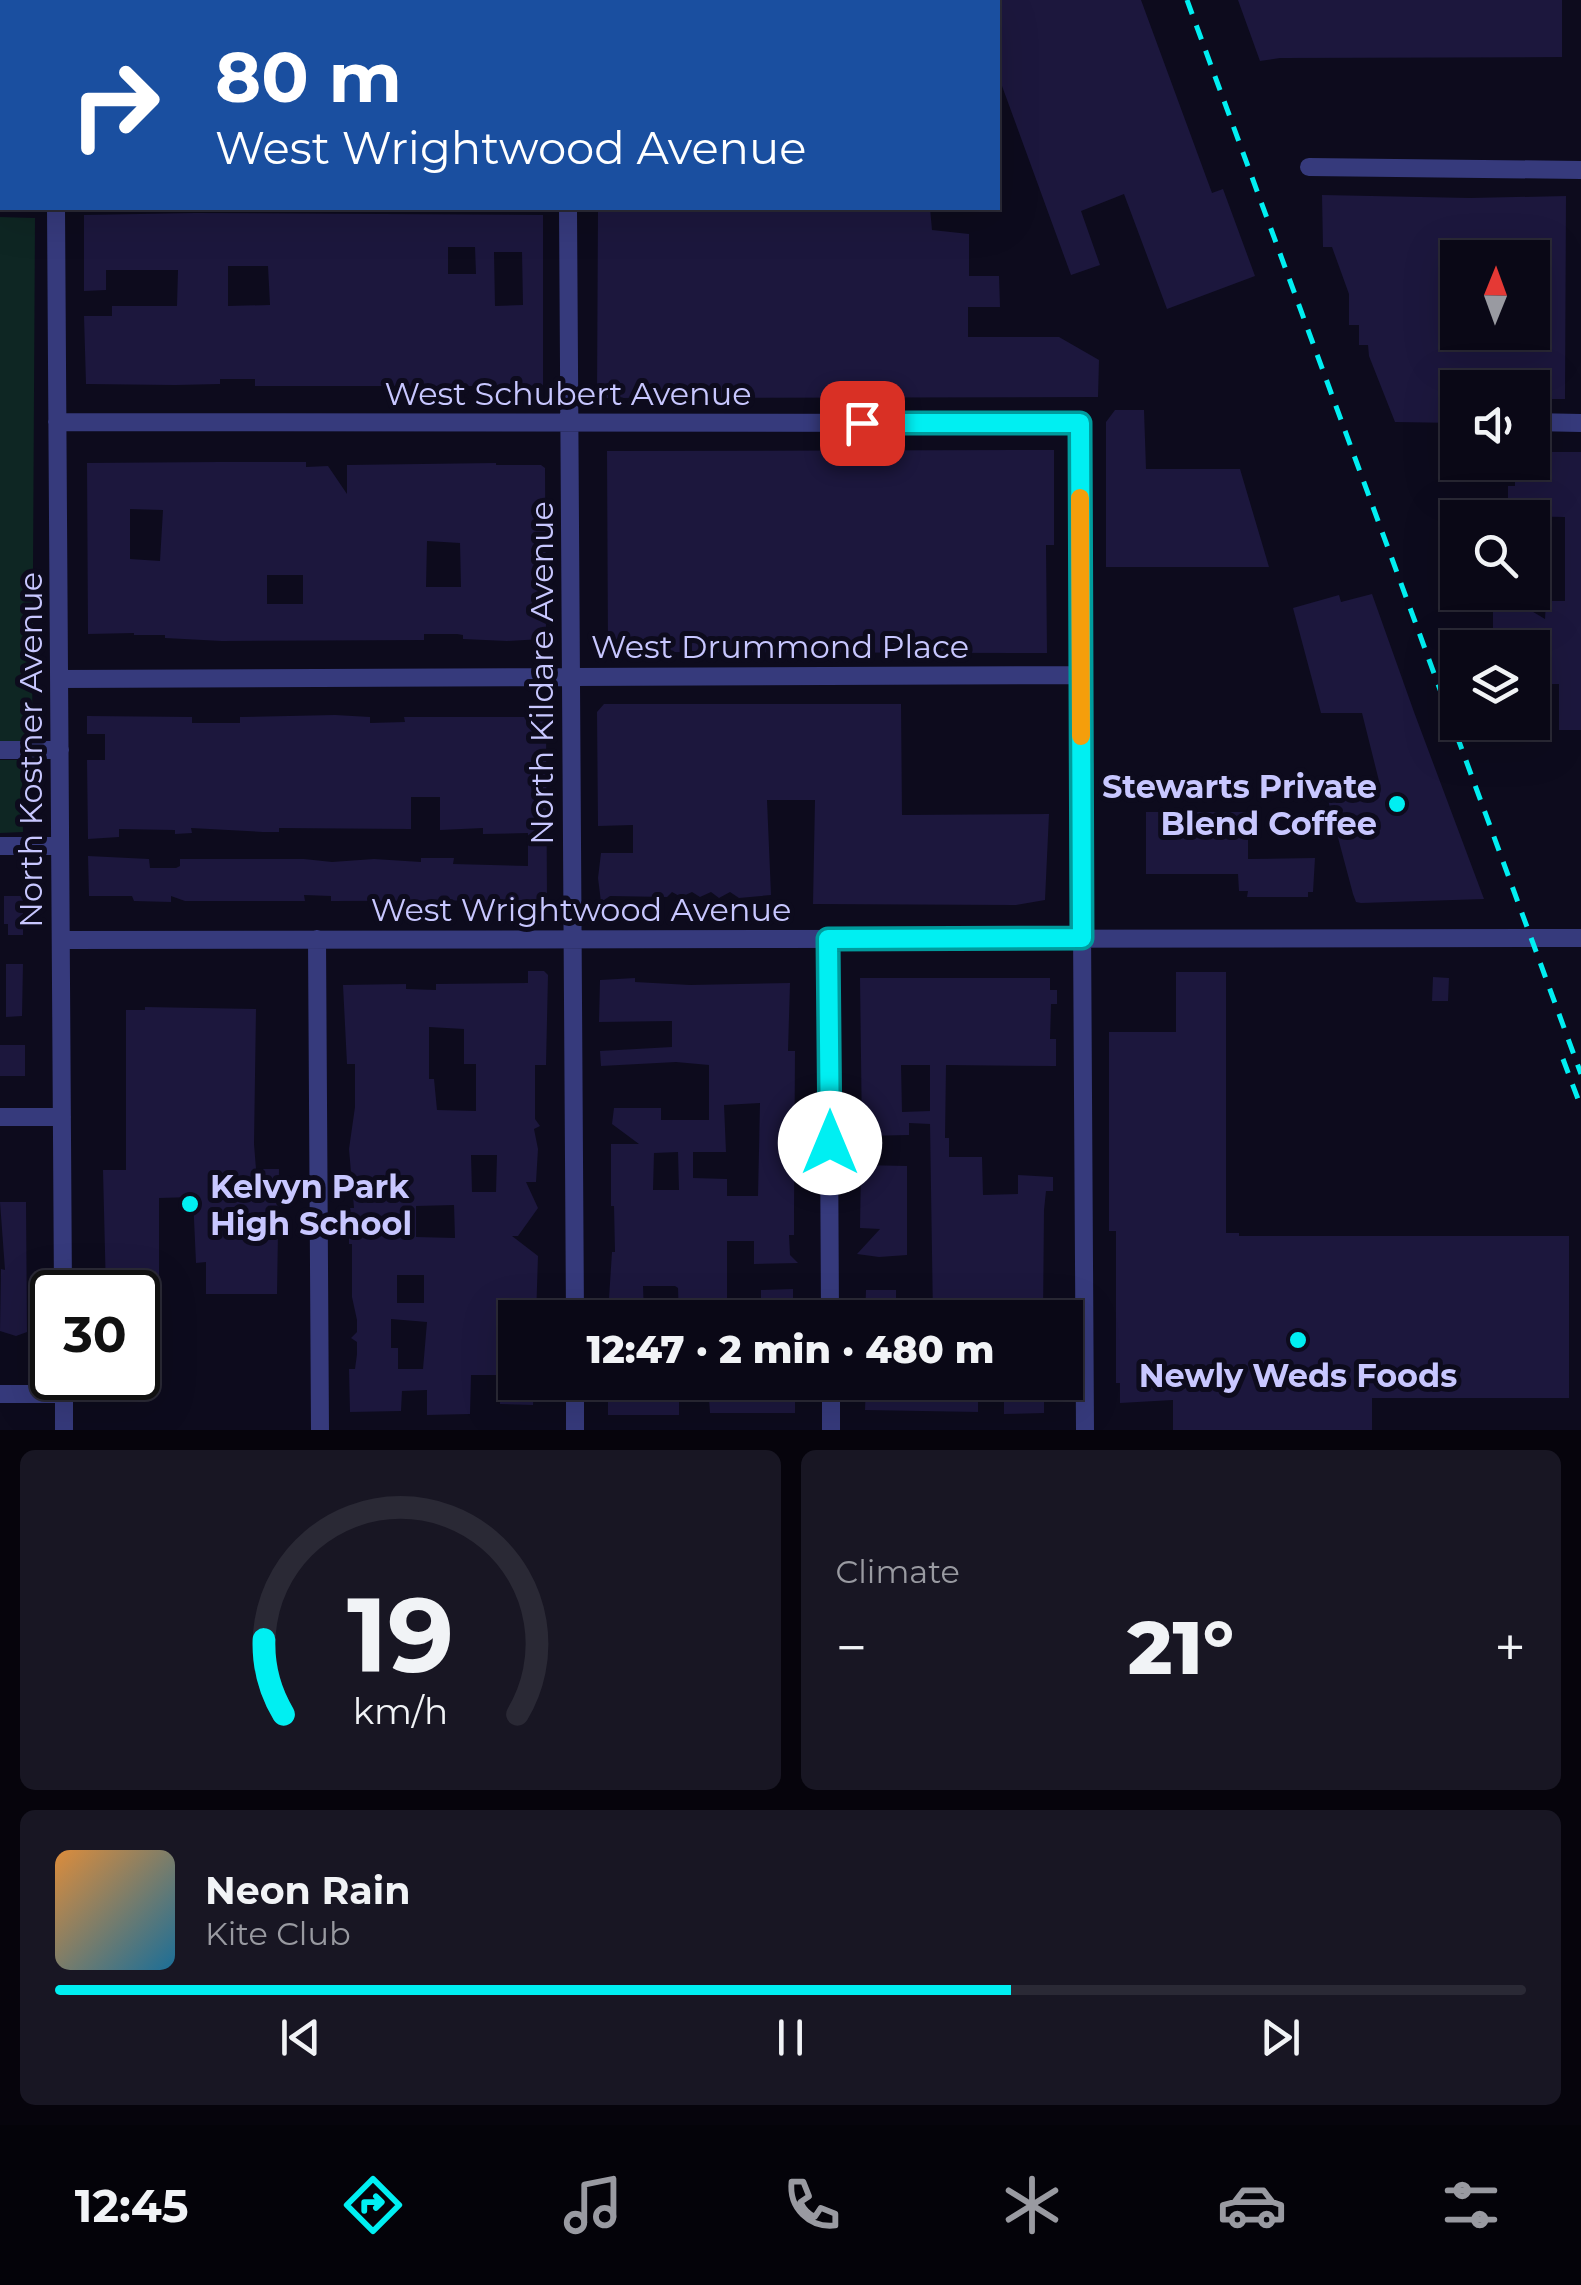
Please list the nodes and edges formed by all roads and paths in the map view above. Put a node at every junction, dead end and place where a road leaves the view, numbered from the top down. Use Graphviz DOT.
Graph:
graph roads {
  1 [pos="1309,167"];
  2 [pos="1581,170"];
  3 [pos="56,210"];
  4 [pos="568,210"];
  5 [pos="57,422"];
  6 [pos="1550,422"];
  7 [pos="1581,423"];
  8 [pos="569,424"];
  9 [pos="1080,675"];
  10 [pos="570,678"];
  11 [pos="59,679"];
  12 [pos="0,750"];
  13 [pos="60,750"];
  14 [pos="0,846"];
  15 [pos="60,846"];
  16 [pos="1082,938"];
  17 [pos="1581,938"];
  18 [pos="572,939"];
  19 [pos="828,939"];
  20 [pos="61,940"];
  21 [pos="317,940"];
  22 [pos="0,1117"];
  23 [pos="62,1118"];
  24 [pos="63,1270"];
  25 [pos="574,1300"];
  26 [pos="830,1300"];
  27 [pos="30,1390"];
  28 [pos="0,1394"];
  29 [pos="64,1400"];
  30 [pos="575,1400"];
  31 [pos="831,1400"];
  32 [pos="64,1430"];
  33 [pos="320,1430"];
  34 [pos="575,1430"];
  35 [pos="831,1430"];
  36 [pos="1085,1430"];
  1 -- 2 [label="street"];
  3 -- 5 [label="street, North Kostner Avenue"];
  4 -- 8 [label="street, North Kildare Avenue"];
  5 -- 8 [label="street, West Schubert Avenue"];
  5 -- 11 [label="street, North Kostner Avenue"];
  6 -- 7 [label="street"];
  8 -- 9 [label="street, West Schubert Avenue"];
  8 -- 10 [label="street, North Kildare Avenue"];
  9 -- 10 [label="street, West Drummond Place"];
  9 -- 16 [label="street"];
  10 -- 11 [label="street, West Drummond Place"];
  10 -- 18 [label="street, North Kildare Avenue"];
  11 -- 13 [label="street, North Kostner Avenue"];
  12 -- 13 [label="street"];
  13 -- 15 [label="street, North Kostner Avenue"];
  14 -- 15 [label="street"];
  15 -- 20 [label="street, North Kostner Avenue"];
  16 -- 17 [label="street, West Wrightwood Avenue"];
  16 -- 19 [label="street, West Wrightwood Avenue"];
  16 -- 36 [label="street"];
  18 -- 19 [label="street, West Wrightwood Avenue"];
  18 -- 21 [label="street, West Wrightwood Avenue"];
  18 -- 25 [label="street, North Kildare Avenue"];
  19 -- 26 [label="street"];
  20 -- 21 [label="street, West Wrightwood Avenue"];
  20 -- 23 [label="street, North Kostner Avenue"];
  21 -- 33 [label="street"];
  22 -- 23 [label="street"];
  23 -- 24 [label="street, North Kostner Avenue"];
  27 -- 28 [label="street"];
  29 -- 32 [label="street"];
  30 -- 34 [label="street"];
  31 -- 35 [label="street"];
}
